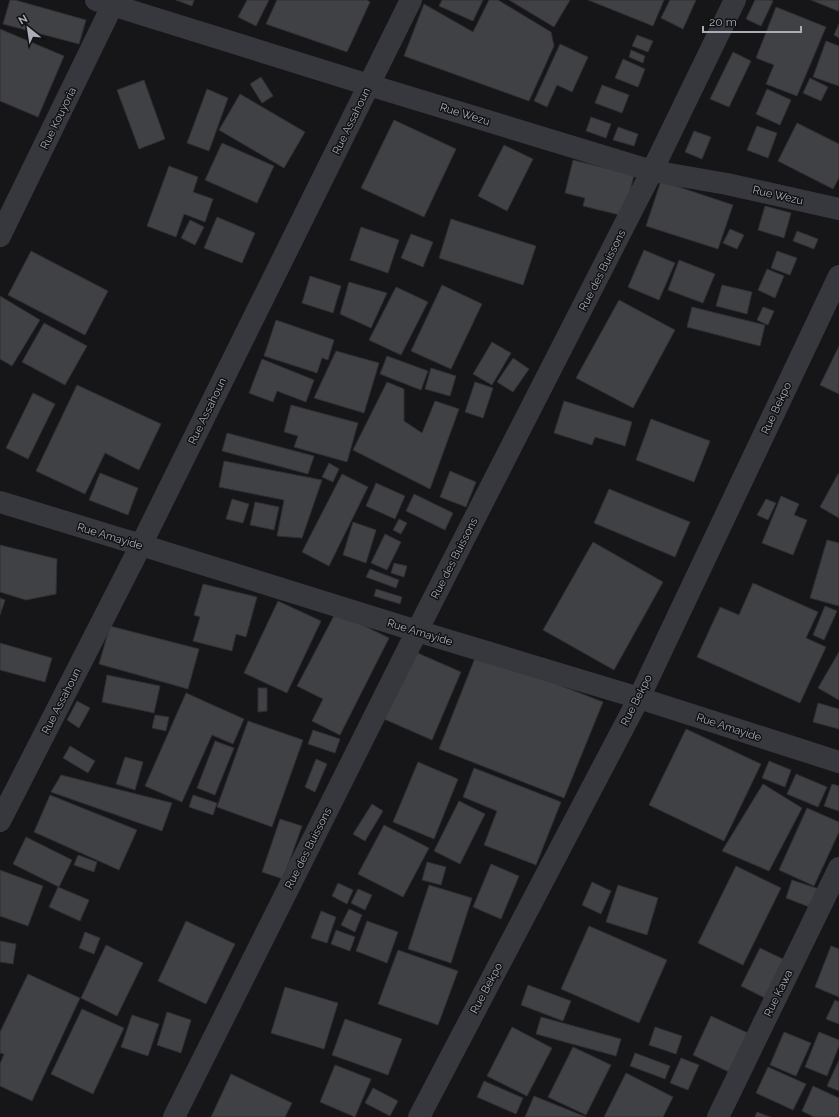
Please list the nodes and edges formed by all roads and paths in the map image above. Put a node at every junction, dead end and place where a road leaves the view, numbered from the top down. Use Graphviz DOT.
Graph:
graph roads {
  1 [pos="411,0"];
  2 [pos="735,0"];
  3 [pos="108,2"];
  4 [pos="369,85"];
  5 [pos="652,171"];
  6 [pos="839,209"];
  7 [pos="0,236"];
  8 [pos="839,276"];
  9 [pos="0,502"];
  10 [pos="141,545"];
  11 [pos="417,631"];
  12 [pos="638,698"];
  13 [pos="839,762"];
  14 [pos="0,821"];
  15 [pos="839,868"];
  16 [pos="174,1117"];
  17 [pos="419,1117"];
  18 [pos="718,1117"];
  1 -- 4 [label="street, Rue Assahoun"];
  2 -- 5 [label="street, Rue des Buissons"];
  3 -- 4 [label="street, Rue Wezu"];
  3 -- 7 [label="street, Rue Kouyoria"];
  4 -- 5 [label="street, Rue Wezu"];
  4 -- 10 [label="street, Rue Assahoun"];
  5 -- 6 [label="street, Rue Wezu"];
  5 -- 11 [label="street, Rue des Buissons"];
  8 -- 12 [label="street, Rue Bekpo"];
  9 -- 10 [label="street, Rue Amayide"];
  10 -- 11 [label="street, Rue Amayide"];
  10 -- 14 [label="street, Rue Assahoun"];
  11 -- 12 [label="street, Rue Amayide"];
  11 -- 16 [label="street, Rue des Buissons"];
  12 -- 13 [label="street, Rue Amayide"];
  12 -- 17 [label="street, Rue Bekpo"];
  15 -- 18 [label="street, Rue Kawa"];
}
